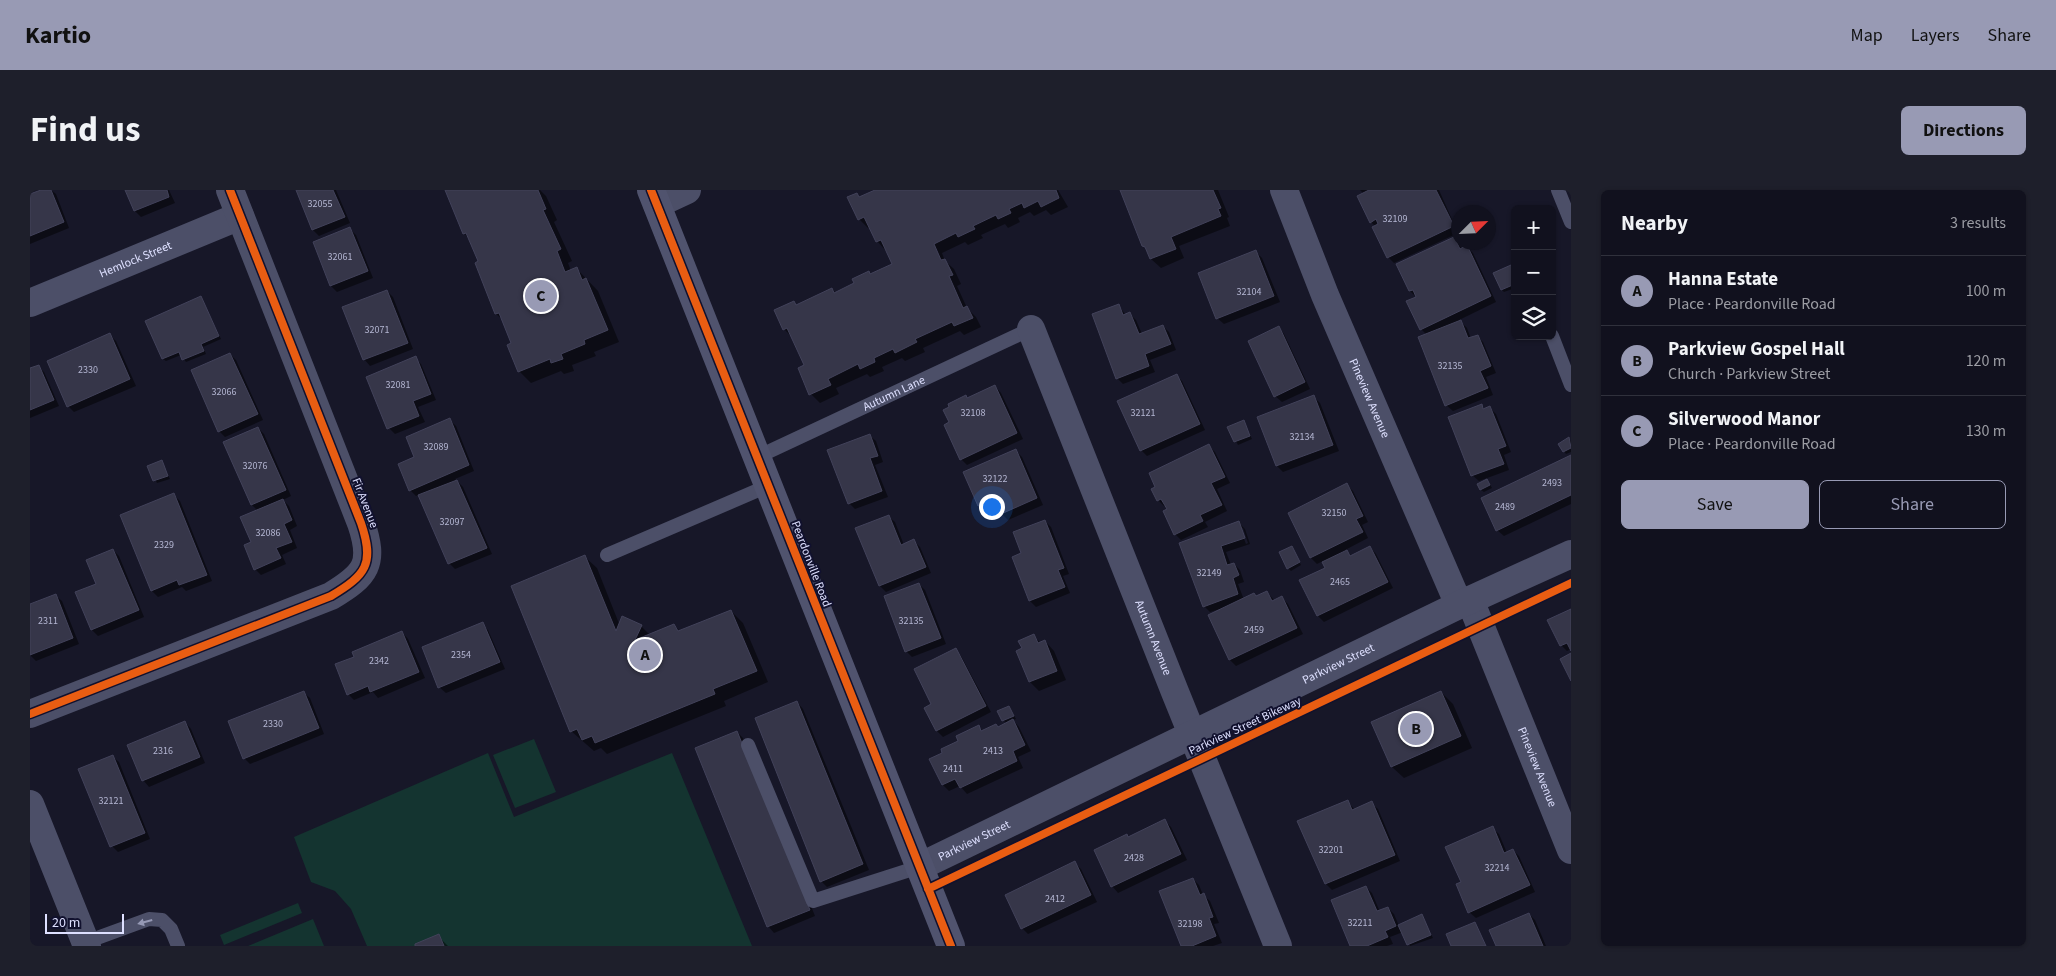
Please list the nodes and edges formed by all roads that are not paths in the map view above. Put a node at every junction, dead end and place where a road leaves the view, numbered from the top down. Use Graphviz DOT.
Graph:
graph roads {
  1 [pos="230,190"];
  2 [pos="687,190"];
  3 [pos="1284,190"];
  4 [pos="1558,190"];
  5 [pos="654,197"];
  6 [pos="240,216"];
  7 [pos="1571,222"];
  8 [pos="30,303"];
  9 [pos="1031,329"];
  10 [pos="1554,340"];
  11 [pos="1571,385"];
  12 [pos="757,457"];
  13 [pos="768,486"];
  14 [pos="607,554"];
  15 [pos="1571,554"];
  16 [pos="1464,602"];
  17 [pos="30,714"];
  18 [pos="1192,736"];
  19 [pos="748,745"];
  20 [pos="30,804"];
  21 [pos="1571,850"];
  22 [pos="919,867"];
  23 [pos="87,944"];
  24 [pos="178,946"];
  25 [pos="951,946"];
  26 [pos="1278,946"];
  1 -- 6 [label="street, Fir Avenue"];
  2 -- 5 [label="street"];
  3 -- 16 [label="street, Pineview Avenue"];
  4 -- 7 [label="lane"];
  5 -- 12 [label="main road, Peardonville Road"];
  6 -- 8 [label="street, Hemlock Street"];
  6 -- 17 [label="street, Fir Avenue"];
  9 -- 12 [label="lane, Autumn Lane"];
  9 -- 18 [label="street, Autumn Avenue"];
  10 -- 11 [label="lane"];
  12 -- 13 [label="main road, Peardonville Road"];
  13 -- 14 [label="lane"];
  13 -- 22 [label="main road, Peardonville Road"];
  15 -- 16 [label="street, Parkview Street"];
  16 -- 18 [label="street, Parkview Street"];
  16 -- 21 [label="street, Pineview Avenue"];
  18 -- 22 [label="street, Parkview Street"];
  18 -- 26 [label="street, Autumn Avenue"];
  19 -- 22 [label="lane"];
  20 -- 23 [label="street"];
  22 -- 25 [label="main road, Peardonville Road"];
  24 -- 23 [label="lane, one-way"];
}
